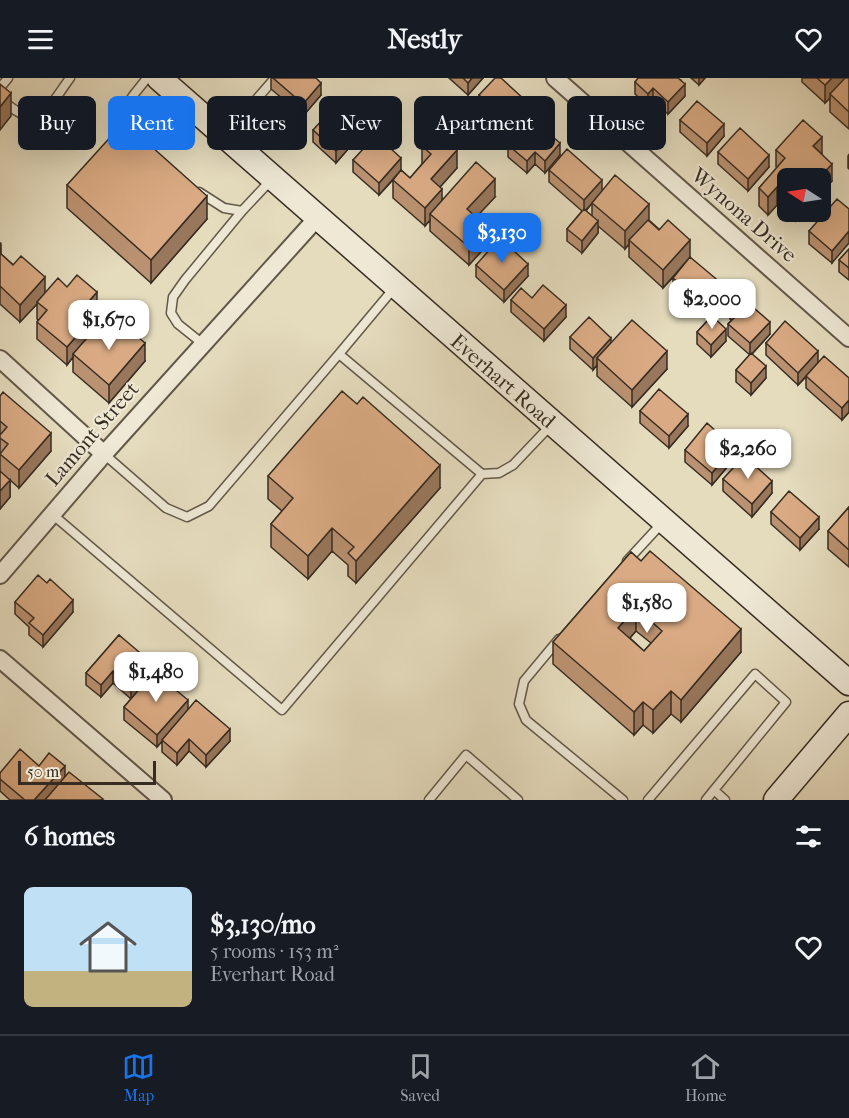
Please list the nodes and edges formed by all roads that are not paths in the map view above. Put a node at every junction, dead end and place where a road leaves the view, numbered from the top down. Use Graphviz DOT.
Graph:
graph roads {
  1 [pos="8,78"];
  2 [pos="70,78"];
  3 [pos="147,78"];
  4 [pos="159,78"];
  5 [pos="275,78"];
  6 [pos="555,78"];
  7 [pos="0,88"];
  8 [pos="133,96"];
  9 [pos="259,96"];
  10 [pos="0,98"];
  11 [pos="207,120"];
  12 [pos="241,150"];
  13 [pos="272,178"];
  14 [pos="189,184"];
  15 [pos="242,211"];
  16 [pos="316,218"];
  17 [pos="395,287"];
  18 [pos="849,338"];
  19 [pos="203,344"];
  20 [pos="339,354"];
  21 [pos="0,359"];
  22 [pos="552,424"];
  23 [pos="104,454"];
  24 [pos="482,474"];
  25 [pos="52,514"];
  26 [pos="663,521"];
  27 [pos="617,572"];
  28 [pos="0,575"];
  29 [pos="566,631"];
  30 [pos="0,659"];
  31 [pos="849,683"];
  32 [pos="849,714"];
  33 [pos="714,790"];
  34 [pos="163,800"];
  35 [pos="429,800"];
  36 [pos="518,800"];
  37 [pos="623,800"];
  38 [pos="648,800"];
  39 [pos="706,800"];
  40 [pos="725,800"];
  41 [pos="776,800"];
  1 -- 7 [label="lane"];
  2 -- 10 [label="lane"];
  3 -- 8 [label="lane"];
  4 -- 11 [label="main road, Everhart Road"];
  5 -- 9 [label="lane"];
  6 -- 18 [label="street, Wynona Drive"];
  12 -- 13 [label="main road, Everhart Road"];
  13 -- 15 [label="lane"];
  13 -- 16 [label="main road, Everhart Road"];
  14 -- 15 [label="lane"];
  15 -- 19 [label="lane"];
  16 -- 17 [label="main road, Everhart Road"];
  16 -- 19 [label="street, Lamont Street"];
  17 -- 20 [label="lane"];
  17 -- 22 [label="main road, Everhart Road"];
  19 -- 23 [label="street, Lamont Street"];
  20 -- 23 [label="lane"];
  20 -- 24 [label="lane"];
  21 -- 23 [label="street"];
  22 -- 24 [label="lane"];
  22 -- 26 [label="main road, Everhart Road"];
  23 -- 25 [label="street, Lamont Street"];
  24 -- 25 [label="lane"];
  25 -- 28 [label="street, Lamont Street"];
  26 -- 27 [label="lane"];
  26 -- 31 [label="main road, Everhart Road"];
  29 -- 37 [label="lane"];
  30 -- 34 [label="street"];
  32 -- 41 [label="main road"];
  33 -- 38 [label="lane"];
  33 -- 39 [label="lane"];
  33 -- 40 [label="lane"];
  35 -- 36 [label="lane"];
}
